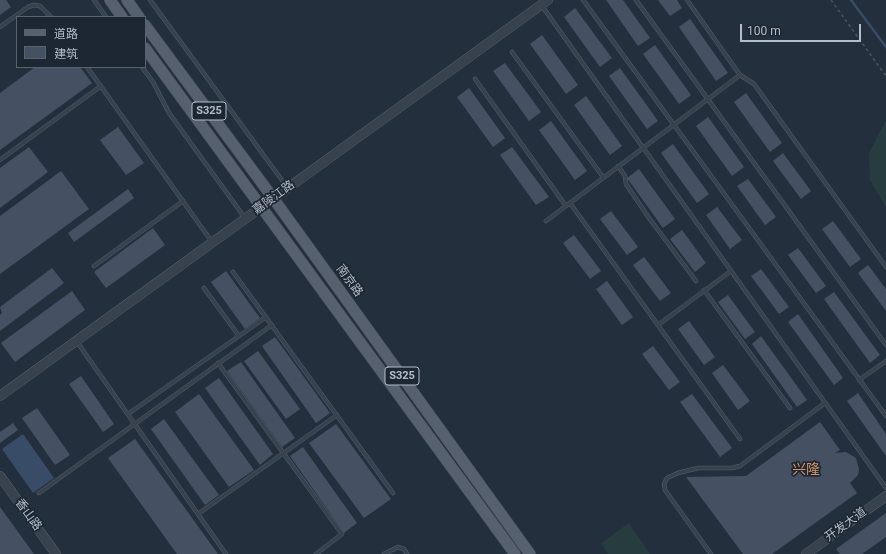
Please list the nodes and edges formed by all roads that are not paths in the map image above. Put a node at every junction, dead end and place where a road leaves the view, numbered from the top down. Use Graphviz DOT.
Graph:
graph roads {
  1 [pos="94,0"];
  2 [pos="110,0"];
  3 [pos="127,0"];
  4 [pos="150,0"];
  5 [pos="583,0"];
  6 [pos="636,0"];
  7 [pos="686,0"];
  8 [pos="545,2"];
  9 [pos="16,16"];
  10 [pos="16,16"];
  11 [pos="50,16"];
  12 [pos="105,16"];
  13 [pos="121,16"];
  14 [pos="138,16"];
  15 [pos="146,26"];
  16 [pos="0,28"];
  17 [pos="146,49"];
  18 [pos="512,52"];
  19 [pos="88,68"];
  20 [pos="143,68"];
  21 [pos="740,75"];
  22 [pos="474,79"];
  23 [pos="101,86"];
  24 [pos="708,99"];
  25 [pos="674,125"];
  26 [pos="643,148"];
  27 [pos="0,160"];
  28 [pos="618,166"];
  29 [pos="603,177"];
  30 [pos="288,188"];
  31 [pos="273,198"];
  32 [pos="183,202"];
  33 [pos="570,202"];
  34 [pos="566,206"];
  35 [pos="262,207"];
  36 [pos="245,219"];
  37 [pos="546,221"];
  38 [pos="212,243"];
  39 [pos="94,266"];
  40 [pos="886,267"];
  41 [pos="731,271"];
  42 [pos="233,272"];
  43 [pos="696,281"];
  44 [pos="204,288"];
  45 [pos="704,290"];
  46 [pos="266,317"];
  47 [pos="272,325"];
  48 [pos="658,325"];
  49 [pos="239,336"];
  50 [pos="76,341"];
  51 [pos="886,345"];
  52 [pos="886,361"];
  53 [pos="218,363"];
  54 [pos="860,380"];
  55 [pos="0,396"];
  56 [pos="825,403"];
  57 [pos="790,408"];
  58 [pos="128,414"];
  59 [pos="337,415"];
  60 [pos="886,416"];
  61 [pos="134,423"];
  62 [pos="740,438"];
  63 [pos="283,453"];
  64 [pos="0,476"];
  65 [pos="886,488"];
  66 [pos="39,493"];
  67 [pos="393,493"];
  68 [pos="886,496"];
  69 [pos="198,514"];
  70 [pos="56,554"];
  71 [pos="226,554"];
  72 [pos="316,554"];
  73 [pos="384,554"];
  74 [pos="407,554"];
  75 [pos="514,554"];
  76 [pos="530,554"];
  77 [pos="711,554"];
  78 [pos="806,554"];
  1 -- 12 [label="lane"];
  2 -- 13 [label="main road"];
  3 -- 14 [label="main road"];
  4 -- 30 [label="lane"];
  5 -- 25 [label="lane"];
  6 -- 24 [label="lane"];
  7 -- 21 [label="lane"];
  8 -- 26 [label="lane"];
  8 -- 30 [label="street, 嘉陵江路"];
  9 -- 11 [label="lane"];
  10 -- 16 [label="lane"];
  15 -- 31 [label="main road, 南京路 / S325"];
  17 -- 35 [label="main road, S325"];
  18 -- 29 [label="lane"];
  19 -- 23 [label="lane"];
  20 -- 36 [label="lane"];
  21 -- 24 [label="lane"];
  21 -- 40 [label="lane"];
  22 -- 34 [label="lane"];
  23 -- 27 [label="lane"];
  23 -- 32 [label="lane"];
  24 -- 25 [label="lane"];
  24 -- 51 [label="lane"];
  25 -- 26 [label="lane"];
  25 -- 54 [label="lane"];
  26 -- 28 [label="lane"];
  26 -- 41 [label="lane"];
  28 -- 29 [label="lane"];
  28 -- 43 [label="lane"];
  29 -- 33 [label="lane"];
  30 -- 31 [label="street, 嘉陵江路"];
  31 -- 35 [label="street, 嘉陵江路"];
  31 -- 76 [label="main road, 南京路 / S325"];
  32 -- 38 [label="lane"];
  32 -- 39 [label="lane"];
  33 -- 34 [label="lane"];
  33 -- 48 [label="lane"];
  34 -- 37 [label="lane"];
  35 -- 36 [label="street, 嘉陵江路"];
  35 -- 75 [label="main road, S325"];
  36 -- 38 [label="street, 嘉陵江路"];
  38 -- 50 [label="street, 嘉陵江路"];
  41 -- 45 [label="lane"];
  41 -- 56 [label="lane"];
  42 -- 46 [label="lane"];
  44 -- 49 [label="lane"];
  45 -- 48 [label="lane"];
  45 -- 57 [label="lane"];
  46 -- 47 [label="lane"];
  46 -- 49 [label="lane"];
  47 -- 53 [label="lane"];
  47 -- 59 [label="lane"];
  48 -- 62 [label="lane"];
  49 -- 58 [label="lane"];
  50 -- 55 [label="street, 嘉陵江路"];
  50 -- 58 [label="lane"];
  52 -- 54 [label="lane"];
  53 -- 61 [label="lane"];
  53 -- 63 [label="lane"];
  54 -- 60 [label="lane"];
  56 -- 65 [label="lane"];
  56 -- 77 [label="lane"];
  58 -- 61 [label="lane"];
  59 -- 63 [label="lane"];
  59 -- 67 [label="lane"];
  61 -- 66 [label="lane"];
  61 -- 69 [label="lane"];
  63 -- 69 [label="lane"];
  63 -- 72 [label="lane"];
  64 -- 70 [label="street, 香山路"];
  68 -- 78 [label="street, 开发大道"];
  69 -- 71 [label="lane"];
  73 -- 74 [label="lane"];
}
